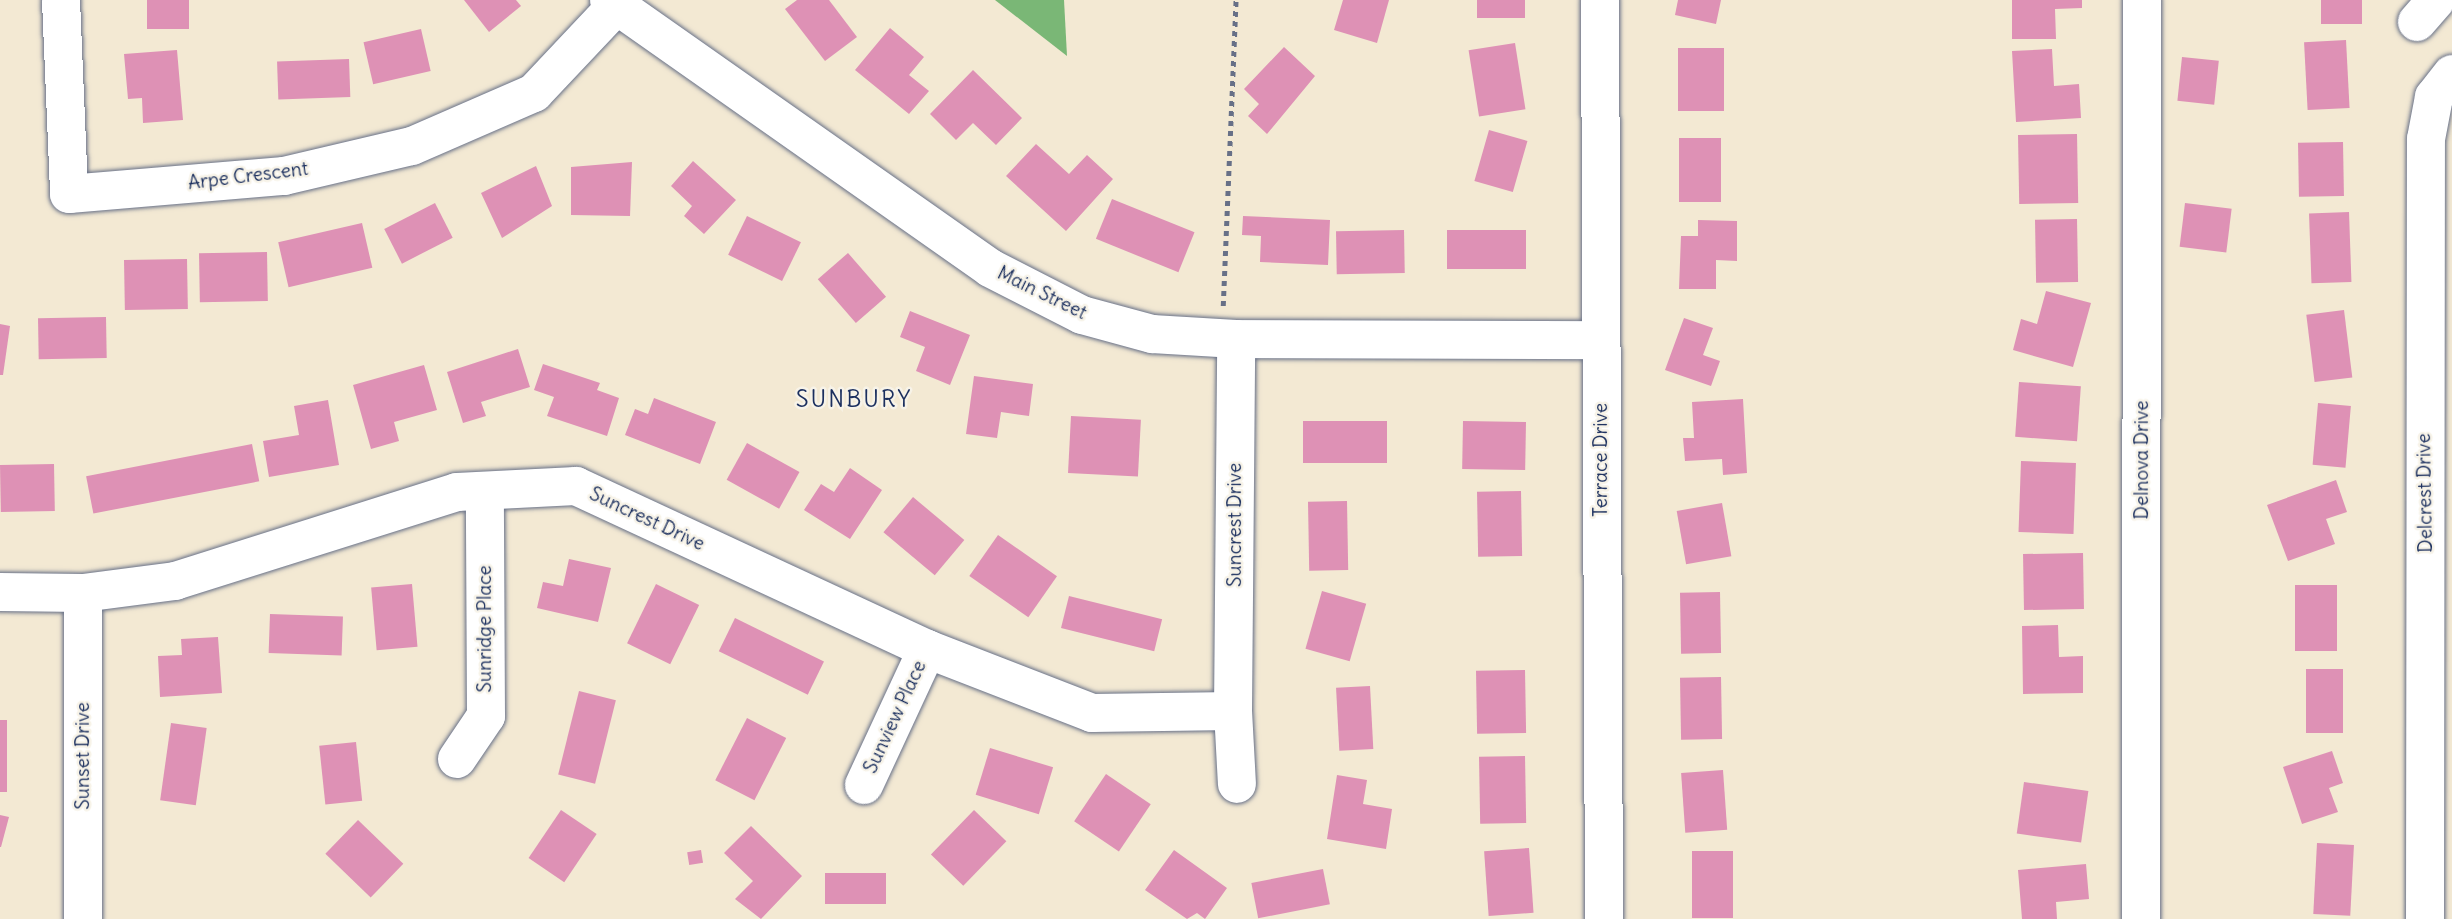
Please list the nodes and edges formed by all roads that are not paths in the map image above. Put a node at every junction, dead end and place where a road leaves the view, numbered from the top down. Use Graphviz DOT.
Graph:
graph roads {
  1 [pos="61,0"];
  2 [pos="1600,0"];
  3 [pos="2142,0"];
  4 [pos="612,4"];
  5 [pos="2452,74"];
  6 [pos="1229,339"];
  7 [pos="1600,340"];
  8 [pos="485,491"];
  9 [pos="2439,521"];
  10 [pos="0,592"];
  11 [pos="83,593"];
  12 [pos="927,649"];
  13 [pos="1233,711"];
  14 [pos="457,759"];
  15 [pos="1237,784"];
  16 [pos="864,785"];
  17 [pos="83,919"];
  18 [pos="1604,919"];
  19 [pos="2141,919"];
  20 [pos="2426,919"];
  1 -- 4 [label="street, Arpe Crescent"];
  2 -- 7 [label="street, Terrace Drive"];
  3 -- 19 [label="street, Delnova Drive"];
  4 -- 6 [label="street, Main Street"];
  5 -- 9 [label="street, Delcrest Drive"];
  6 -- 7 [label="street, Main Street"];
  6 -- 13 [label="street, Suncrest Drive"];
  7 -- 18 [label="street, Terrace Drive"];
  8 -- 11 [label="street, Suncrest Drive"];
  8 -- 12 [label="street, Suncrest Drive"];
  8 -- 14 [label="street, Sunridge Place"];
  9 -- 20 [label="street, Delcrest Drive"];
  10 -- 11 [label="street, Suncrest Drive"];
  11 -- 17 [label="street, Sunset Drive"];
  12 -- 13 [label="street, Suncrest Drive"];
  12 -- 16 [label="street, Sunview Place"];
  13 -- 15 [label="street, Suncrest Drive"];
}
